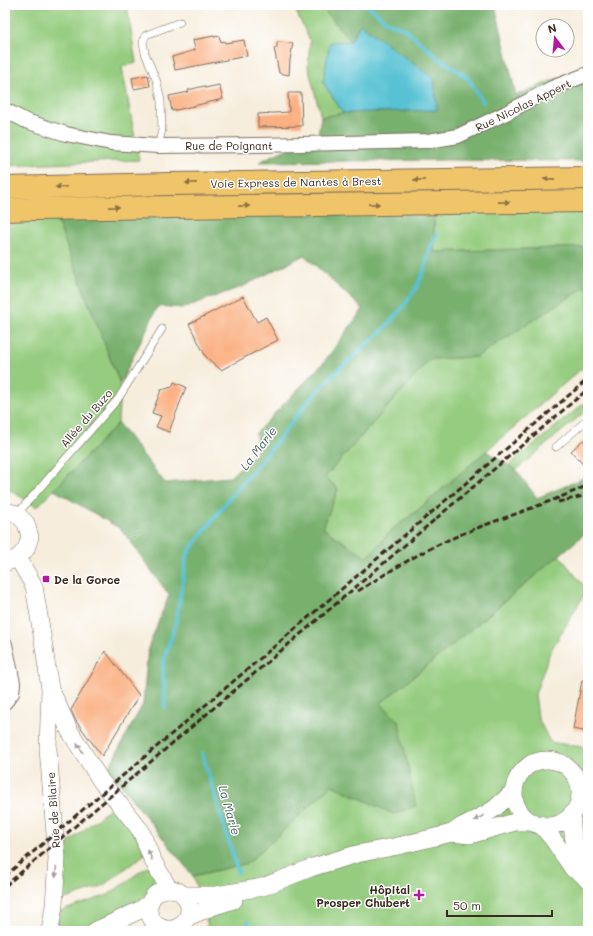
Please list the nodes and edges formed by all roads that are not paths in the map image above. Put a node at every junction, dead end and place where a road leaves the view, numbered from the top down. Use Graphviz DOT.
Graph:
graph roads {
  1 [pos="180,22"];
  2 [pos="588,74"];
  3 [pos="5,110"];
  4 [pos="458,136"];
  5 [pos="158,146"];
  6 [pos="588,178"];
  7 [pos="5,188"];
  8 [pos="588,200"];
  9 [pos="5,210"];
  10 [pos="162,329"];
  11 [pos="588,419"];
  12 [pos="556,447"];
  13 [pos="11,513"];
  14 [pos="12,560"];
  15 [pos="5,644"];
  16 [pos="50,689"];
  17 [pos="5,702"];
  18 [pos="514,791"];
  19 [pos="572,813"];
  20 [pos="536,823"];
  21 [pos="452,833"];
  22 [pos="585,878"];
  23 [pos="263,887"];
  24 [pos="176,892"];
  25 [pos="150,903"];
  26 [pos="188,917"];
  27 [pos="153,928"];
  28 [pos="50,931"];
  29 [pos="95,931"];
  1 -- 5 [label="lane"];
  2 -- 4 [label="street, Rue Nicolas Appert"];
  3 -- 5 [label="street, Rue de Poignant"];
  4 -- 5 [label="street, Rue de Poignant"];
  6 -- 7 [label="highway, Voie Express de Nantes à Brest, one-way"];
  9 -- 8 [label="highway, Voie Express de Nantes à Brest, one-way"];
  10 -- 13 [label="lane, Allée du Buzo"];
  11 -- 12 [label="lane"];
  13 -- 14 [label="street"];
  14 -- 16 [label="street, Rue de Bilaire"];
  15 -- 17 [label="street"];
  24 -- 16 [label="street, Rue de Bilaire, one-way"];
  16 -- 28 [label="street, Rue de Bilaire, one-way"];
  18 -- 19 [label="street"];
  18 -- 20 [label="street"];
  18 -- 21 [label="street, one-way"];
  19 -- 20 [label="street"];
  19 -- 22 [label="street"];
  20 -- 21 [label="street"];
  20 -- 22 [label="street"];
  21 -- 23 [label="street"];
  23 -- 24 [label="street"];
  23 -- 26 [label="street"];
  24 -- 25 [label="street"];
  24 -- 26 [label="street"];
  25 -- 27 [label="street"];
  25 -- 29 [label="street"];
  26 -- 27 [label="street"];
}
